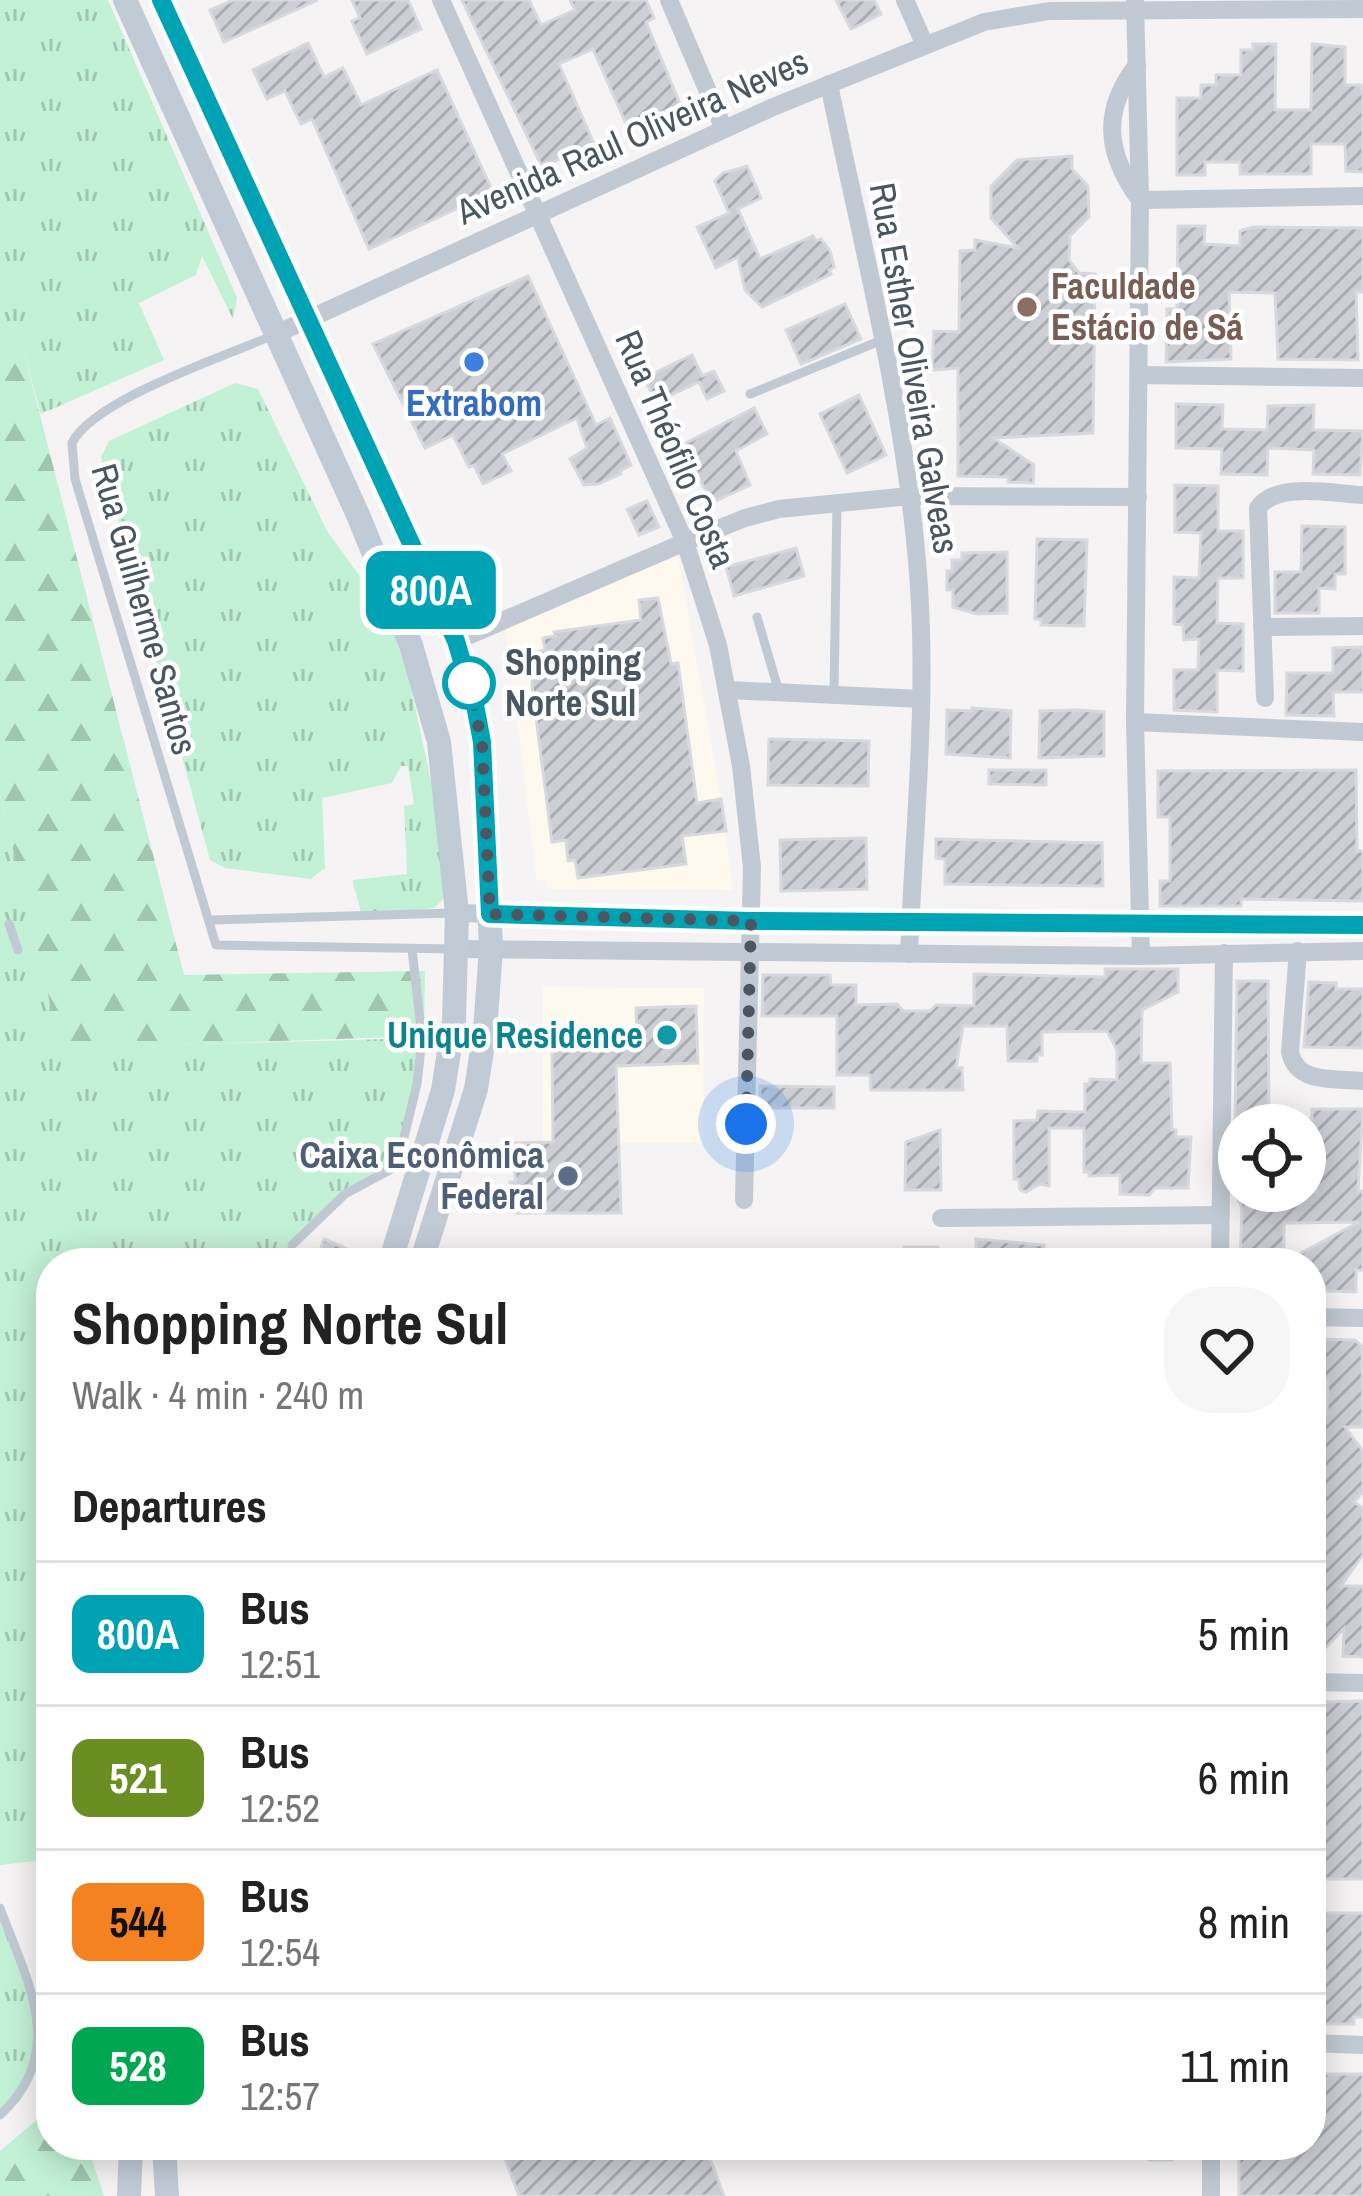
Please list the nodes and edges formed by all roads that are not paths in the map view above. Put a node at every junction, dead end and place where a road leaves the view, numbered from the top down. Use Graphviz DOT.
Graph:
graph roads {
  1 [pos="125,0"];
  2 [pos="161,0"];
  3 [pos="442,0"];
  4 [pos="669,0"];
  5 [pos="905,0"];
  6 [pos="1135,5"];
  7 [pos="1363,9"];
  8 [pos="924,44"];
  9 [pos="829,84"];
  10 [pos="724,129"];
  11 [pos="1363,196"];
  12 [pos="1140,200"];
  13 [pos="536,213"];
  14 [pos="308,318"];
  15 [pos="276,334"];
  16 [pos="882,340"];
  17 [pos="1139,375"];
  18 [pos="1363,378"];
  19 [pos="750,394"];
  20 [pos="1363,495"];
  21 [pos="910,496"];
  22 [pos="1138,497"];
  23 [pos="837,501"];
  24 [pos="685,542"];
  25 [pos="757,616"];
  26 [pos="1363,626"];
  27 [pos="1262,627"];
  28 [pos="456,641"];
  29 [pos="729,690"];
  30 [pos="779,692"];
  31 [pos="834,695"];
  32 [pos="1265,698"];
  33 [pos="921,699"];
  34 [pos="1136,722"];
  35 [pos="1363,732"];
  36 [pos="457,913"];
  37 [pos="490,914"];
  38 [pos="211,920"];
  39 [pos="910,920"];
  40 [pos="751,921"];
  41 [pos="9,923"];
  42 [pos="1141,924"];
  43 [pos="1363,925"];
  44 [pos="491,948"];
  45 [pos="412,949"];
  46 [pos="457,949"];
  47 [pos="18,950"];
  48 [pos="749,950"];
  49 [pos="1363,951"];
  50 [pos="1298,952"];
  51 [pos="1224,953"];
  52 [pos="909,954"];
  53 [pos="1141,956"];
  54 [pos="1363,1081"];
  55 [pos="744,1200"];
  56 [pos="1220,1215"];
  57 [pos="941,1219"];
  58 [pos="292,1245"];
  59 [pos="395,1248"];
  60 [pos="426,1248"];
  61 [pos="1220,1248"];
  62 [pos="1326,1317"];
  63 [pos="1363,1318"];
  64 [pos="1326,1682"];
  65 [pos="1363,1683"];
  66 [pos="0,1908"];
  67 [pos="36,2012"];
  68 [pos="1326,2043"];
  69 [pos="1363,2044"];
  70 [pos="36,2066"];
  71 [pos="0,2115"];
  72 [pos="130,2160"];
  73 [pos="165,2160"];
  74 [pos="1211,2160"];
  75 [pos="129,2196"];
  76 [pos="167,2196"];
  77 [pos="1211,2196"];
  1 -- 15 [label="main road"];
  2 -- 14 [label="main road"];
  3 -- 13 [label="street, Rua Théofilo Costa"];
  4 -- 10 [label="street"];
  5 -- 8 [label="street"];
  6 -- 7 [label="street, Avenida Raul Oliveira Neves"];
  6 -- 8 [label="street, Avenida Raul Oliveira Neves"];
  6 -- 12 [label="street"];
  8 -- 9 [label="street, Avenida Raul Oliveira Neves"];
  9 -- 10 [label="street, Avenida Raul Oliveira Neves"];
  9 -- 16 [label="street, Rua Esther Oliveira Galveas"];
  10 -- 13 [label="street, Avenida Raul Oliveira Neves"];
  11 -- 12 [label="street"];
  12 -- 17 [label="street"];
  13 -- 14 [label="street, Avenida Raul Oliveira Neves"];
  13 -- 24 [label="street, Rua Théofilo Costa"];
  14 -- 15 [label="street, Avenida Raul Oliveira Neves"];
  14 -- 28 [label="main road"];
  15 -- 36 [label="main road"];
  15 -- 38 [label="lane, Rua Guilherme Santos"];
  16 -- 19 [label="lane"];
  16 -- 21 [label="street, Rua Esther Oliveira Galveas"];
  17 -- 18 [label="street"];
  17 -- 22 [label="street"];
  20 -- 27 [label="street"];
  21 -- 22 [label="street"];
  21 -- 23 [label="street"];
  21 -- 33 [label="street, Rua Esther Oliveira Galveas"];
  22 -- 34 [label="street"];
  23 -- 24 [label="street"];
  23 -- 31 [label="lane"];
  24 -- 28 [label="street"];
  24 -- 29 [label="street, Rua Théofilo Costa"];
  25 -- 30 [label="lane"];
  26 -- 27 [label="street"];
  27 -- 32 [label="street"];
  28 -- 37 [label="main road"];
  29 -- 30 [label="street"];
  29 -- 40 [label="street, Rua Théofilo Costa"];
  30 -- 31 [label="street"];
  31 -- 33 [label="street"];
  33 -- 39 [label="street, Rua Esther Oliveira Galveas"];
  34 -- 35 [label="street"];
  34 -- 42 [label="street"];
  36 -- 37 [label="street"];
  36 -- 38 [label="lane"];
  36 -- 46 [label="main road"];
  37 -- 40 [label="street"];
  37 -- 44 [label="main road"];
  38 -- 45 [label="lane, Rua Guilherme Santos"];
  39 -- 40 [label="street"];
  39 -- 42 [label="street"];
  39 -- 52 [label="street, Rua Esther Oliveira Galveas"];
  40 -- 48 [label="street, Rua Théofilo Costa"];
  41 -- 47 [label="lane"];
  42 -- 43 [label="street"];
  42 -- 53 [label="street"];
  44 -- 46 [label="street"];
  44 -- 48 [label="street"];
  44 -- 60 [label="main road"];
  45 -- 46 [label="lane"];
  45 -- 58 [label="lane"];
  46 -- 59 [label="main road"];
  48 -- 52 [label="street"];
  48 -- 55 [label="street, Rua Théofilo Costa"];
  49 -- 50 [label="street"];
  50 -- 51 [label="street"];
  50 -- 54 [label="street"];
  51 -- 53 [label="street"];
  51 -- 56 [label="street"];
  52 -- 53 [label="street"];
  56 -- 57 [label="street"];
  56 -- 61 [label="street"];
  62 -- 63 [label="street"];
  64 -- 65 [label="street"];
  66 -- 67 [label="lane"];
  68 -- 69 [label="street"];
  70 -- 71 [label="lane"];
  72 -- 75 [label="main road"];
  73 -- 76 [label="main road"];
  74 -- 77 [label="street"];
}
